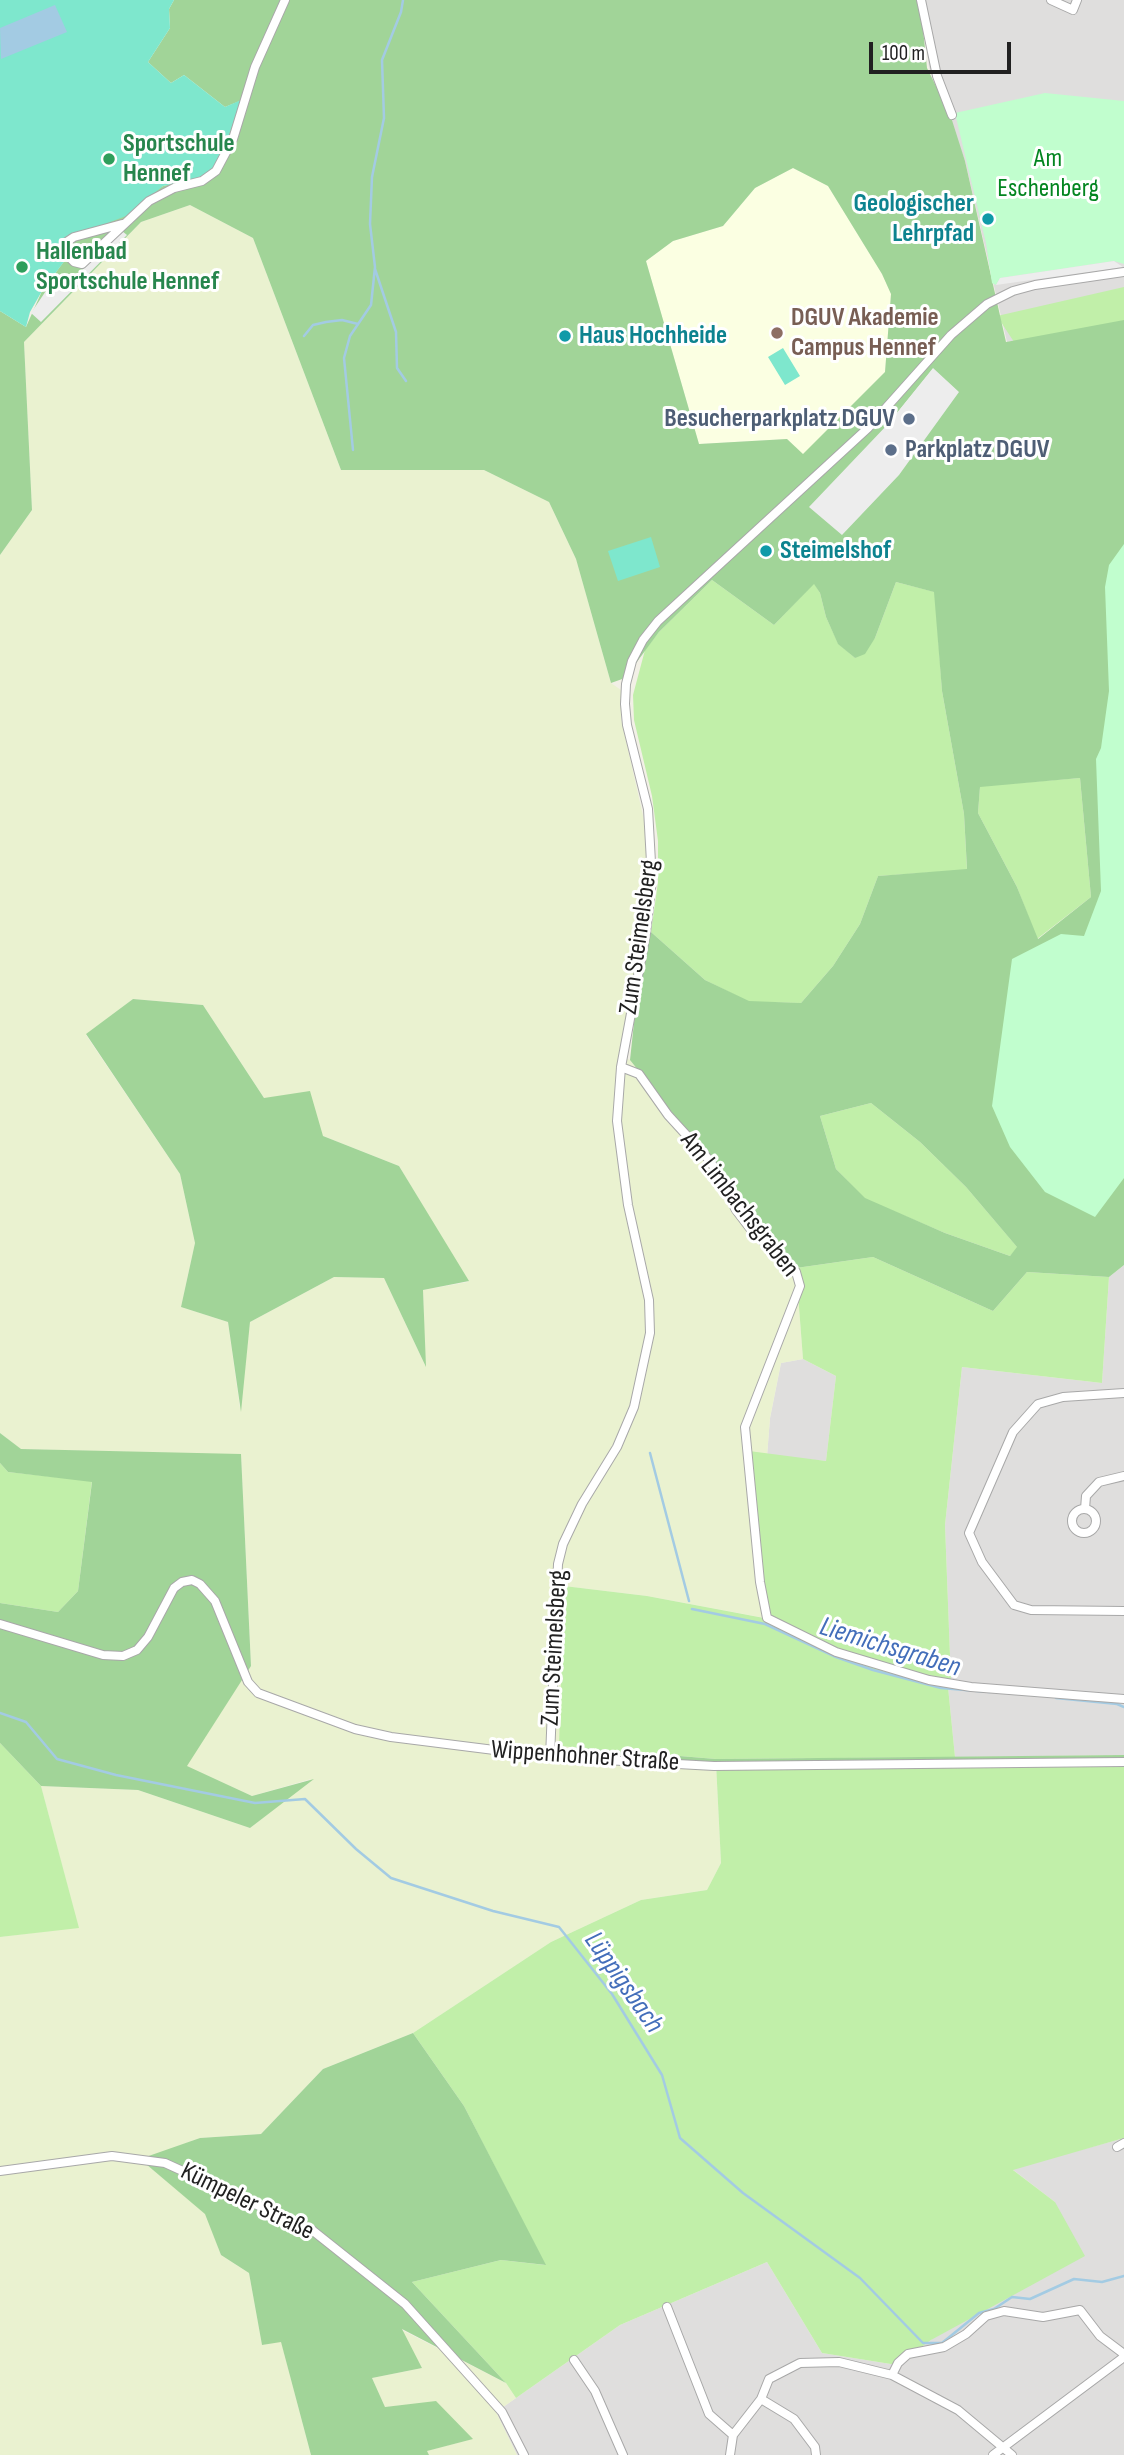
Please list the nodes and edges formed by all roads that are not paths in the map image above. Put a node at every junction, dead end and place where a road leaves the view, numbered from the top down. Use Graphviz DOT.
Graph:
graph roads {
  1 [pos="285,0"];
  2 [pos="921,0"];
  3 [pos="1051,0"];
  4 [pos="1077,0"];
  5 [pos="952,115"];
  6 [pos="122,224"];
  7 [pos="1124,272"];
  8 [pos="621,1068"];
  9 [pos="1124,1393"];
  10 [pos="1124,1476"];
  11 [pos="1085,1509"];
  12 [pos="1124,1611"];
  13 [pos="0,1625"];
  14 [pos="1124,1699"];
  15 [pos="550,1757"];
  16 [pos="1124,1762"];
  17 [pos="0,2171"];
  18 [pos="667,2307"];
  19 [pos="1124,2355"];
  20 [pos="574,2360"];
  21 [pos="892,2375"];
  22 [pos="761,2399"];
  23 [pos="733,2435"];
  24 [pos="1003,2448"];
  25 [pos="524,2455"];
  26 [pos="622,2455"];
  27 [pos="730,2455"];
  28 [pos="816,2455"];
  29 [pos="993,2455"];
  30 [pos="1012,2455"];
  1 -- 6 [label="street"];
  2 -- 5 [label="street"];
  3 -- 4 [label="street"];
  6 -- 6 [label="street"];
  7 -- 8 [label="street, Zum Steimelsberg"];
  8 -- 14 [label="street, Am Limbachsgraben"];
  8 -- 15 [label="street, Zum Steimelsberg"];
  9 -- 12 [label="street"];
  10 -- 11 [label="street"];
  13 -- 15 [label="street, Wippenhohner Straße"];
  15 -- 16 [label="street, Wippenhohner Straße"];
  17 -- 25 [label="street, Kümpeler Straße"];
  18 -- 23 [label="street"];
  19 -- 21 [label="street"];
  19 -- 24 [label="street"];
  20 -- 26 [label="street"];
  21 -- 22 [label="street"];
  21 -- 24 [label="street"];
  22 -- 23 [label="street"];
  22 -- 28 [label="street"];
  23 -- 27 [label="street"];
  24 -- 29 [label="street"];
  24 -- 30 [label="street"];
}
